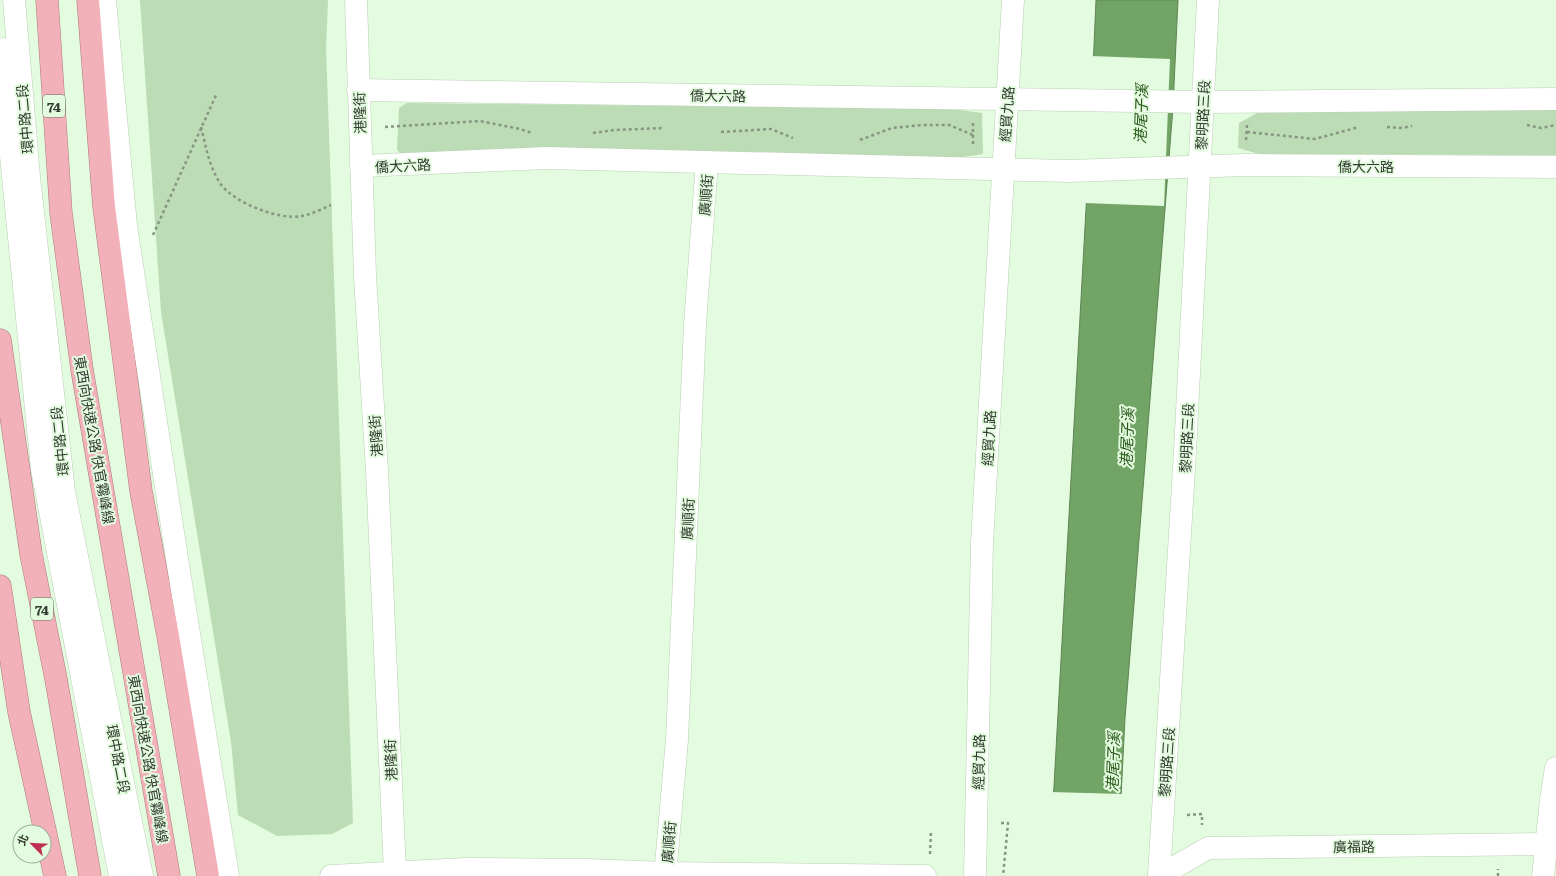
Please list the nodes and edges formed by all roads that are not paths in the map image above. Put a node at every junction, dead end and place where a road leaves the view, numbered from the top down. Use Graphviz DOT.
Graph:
graph roads {
  1 [pos="1,0"];
  2 [pos="14,0"];
  3 [pos="47,0"];
  4 [pos="88,0"];
  5 [pos="105,0"];
  6 [pos="356,0"];
  7 [pos="1013,0"];
  8 [pos="1208,0"];
  9 [pos="358,90"];
  10 [pos="1556,99"];
  11 [pos="1007,100"];
  12 [pos="1193,102"];
  13 [pos="707,162"];
  14 [pos="361,166"];
  15 [pos="1200,166"];
  16 [pos="1556,167"];
  17 [pos="1003,171"];
  18 [pos="0,340"];
  19 [pos="0,586"];
  20 [pos="1556,768"];
  21 [pos="1551,845"];
  22 [pos="395,872"];
  23 [pos="665,875"];
  24 [pos="55,876"];
  25 [pos="90,876"];
  26 [pos="120,876"];
  27 [pos="142,876"];
  28 [pos="170,876"];
  29 [pos="208,876"];
  30 [pos="228,876"];
  31 [pos="331,876"];
  32 [pos="925,876"];
  33 [pos="975,876"];
  34 [pos="1159,876"];
  35 [pos="1543,876"];
  1 -- 26 [label="street, 環中路二段"];
  2 -- 27 [label="street, 環中路二段"];
  3 -- 28 [label="highway, 東西向快速公路 快官霧峰線 / 74"];
  4 -- 29 [label="highway"];
  5 -- 30 [label="street"];
  6 -- 9 [label="street, 港隆街"];
  7 -- 11 [label="street, 經貿九路"];
  8 -- 12 [label="street, 黎明路三段"];
  9 -- 11 [label="street, 僑大六路"];
  9 -- 14 [label="street, 港隆街"];
  10 -- 12 [label="street"];
  11 -- 12 [label="street, 僑大六路"];
  11 -- 17 [label="street, 經貿九路"];
  12 -- 15 [label="street, 黎明路三段"];
  13 -- 14 [label="street, 僑大六路"];
  13 -- 17 [label="street, 僑大六路"];
  13 -- 23 [label="street, 廣順街"];
  14 -- 22 [label="street, 港隆街"];
  15 -- 16 [label="street, 僑大六路"];
  15 -- 17 [label="street, 僑大六路"];
  15 -- 34 [label="street, 黎明路三段"];
  17 -- 33 [label="street, 經貿九路"];
  18 -- 25 [label="highway, 74"];
  19 -- 24 [label="highway"];
  20 -- 21 [label="street"];
  21 -- 34 [label="street, 廣福路"];
  21 -- 35 [label="street"];
  22 -- 23 [label="street"];
  22 -- 31 [label="street"];
  23 -- 32 [label="street"];
}
